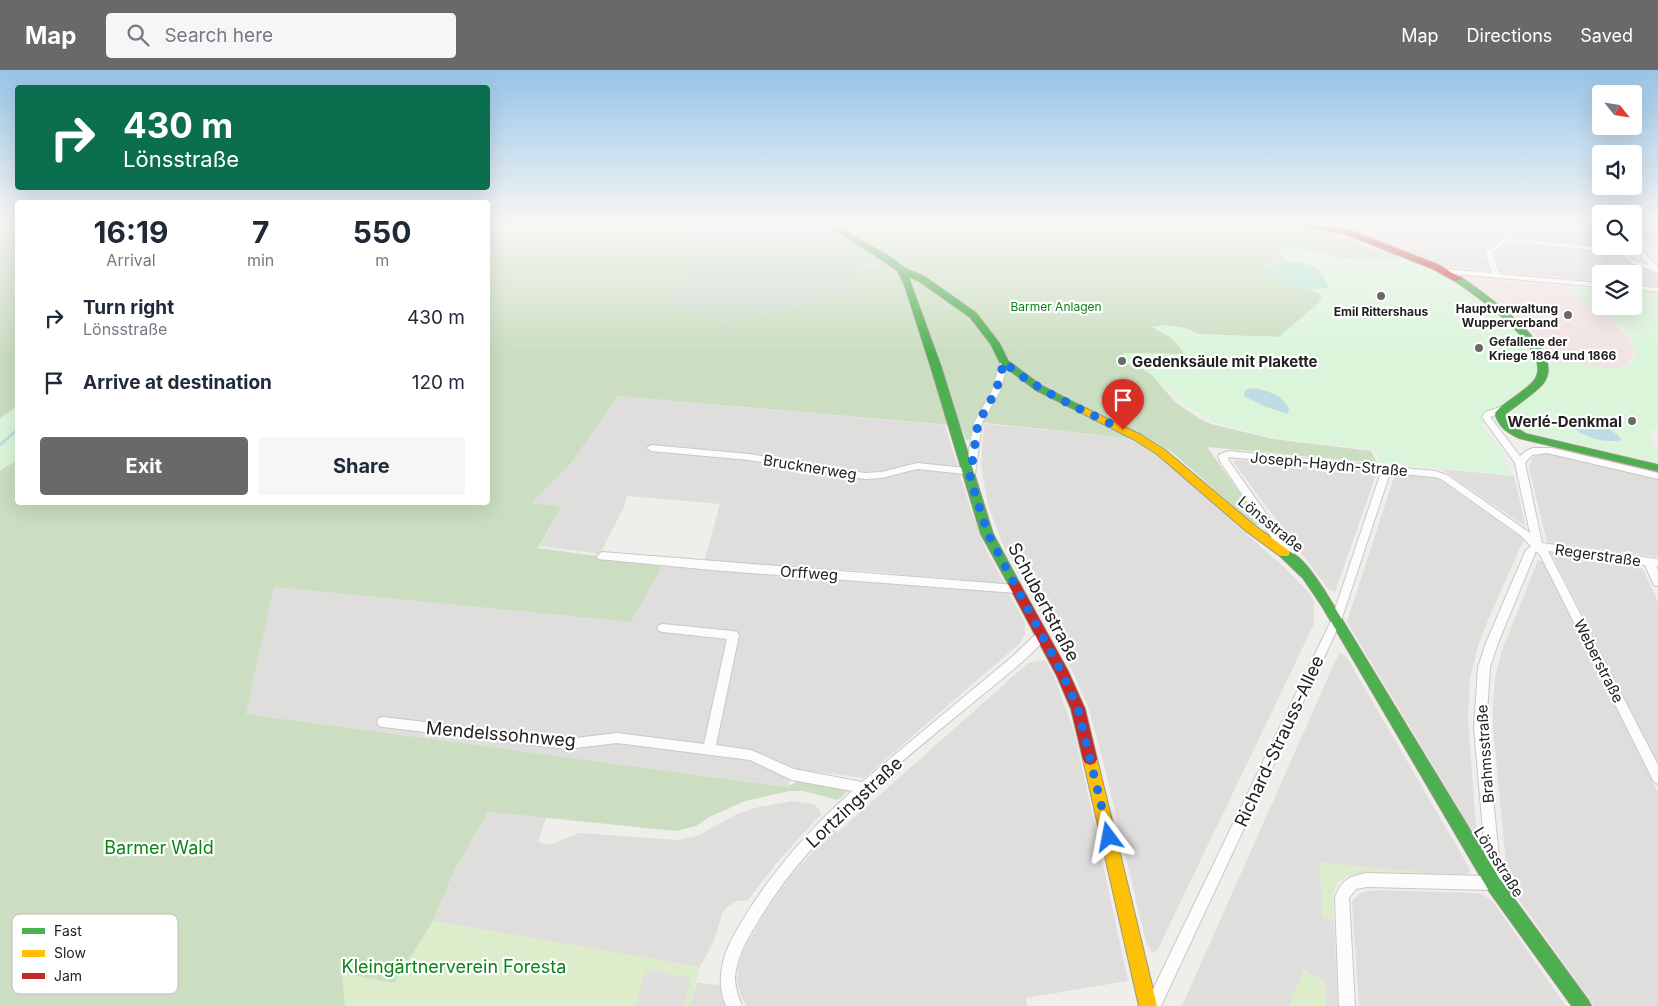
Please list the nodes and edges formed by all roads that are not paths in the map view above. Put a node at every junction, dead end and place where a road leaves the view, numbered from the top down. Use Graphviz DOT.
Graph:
graph roads {
  1 [pos="898,268"];
  2 [pos="1436,268"];
  3 [pos="1493,268"];
  4 [pos="901,270"];
  5 [pos="1444,271"];
  6 [pos="1496,275"];
  7 [pos="1592,283"];
  8 [pos="1642,288"];
  9 [pos="1658,290"];
  10 [pos="1004,362"];
  11 [pos="1503,409"];
  12 [pos="651,448"];
  13 [pos="1520,463"];
  14 [pos="1658,468"];
  15 [pos="1387,469"];
  16 [pos="969,474"];
  17 [pos="1658,476"];
  18 [pos="1538,546"];
  19 [pos="602,556"];
  20 [pos="1294,561"];
  21 [pos="1654,563"];
  22 [pos="1658,582"];
  23 [pos="1016,589"];
  24 [pos="1336,621"];
  25 [pos="663,628"];
  26 [pos="1041,636"];
  27 [pos="383,722"];
  28 [pos="709,750"];
  29 [pos="1658,778"];
  30 [pos="866,788"];
  31 [pos="1494,885"];
  32 [pos="734,1006"];
  33 [pos="1148,1006"];
  34 [pos="1153,1006"];
  35 [pos="1346,1006"];
  36 [pos="1582,1006"];
  1 -- 4 [label="street, Lönsstraße"];
  2 -- 5 [label="street"];
  3 -- 6 [label="street"];
  4 -- 10 [label="street, Lönsstraße"];
  4 -- 16 [label="street, Schubertstraße"];
  5 -- 6 [label="street"];
  5 -- 11 [label="street"];
  6 -- 7 [label="street"];
  8 -- 9 [label="street"];
  10 -- 16 [label="street, Schubertstraße"];
  10 -- 20 [label="street, Lönsstraße"];
  11 -- 13 [label="street"];
  11 -- 14 [label="street"];
  12 -- 16 [label="street, Brucknerweg"];
  13 -- 17 [label="street"];
  13 -- 18 [label="street"];
  15 -- 18 [label="street, Joseph-Haydn-Straße"];
  15 -- 20 [label="street, Joseph-Haydn-Straße"];
  15 -- 24 [label="street, Richard-Strauss-Allee"];
  16 -- 23 [label="street, Schubertstraße"];
  18 -- 21 [label="street, Regerstraße"];
  18 -- 29 [label="street, Weberstraße"];
  18 -- 31 [label="street, Brahmsstraße"];
  19 -- 23 [label="street, Orffweg"];
  20 -- 24 [label="street, Lönsstraße"];
  21 -- 22 [label="street"];
  23 -- 26 [label="street, Schubertstraße"];
  24 -- 31 [label="street, Lönsstraße"];
  24 -- 34 [label="street, Richard-Strauss-Allee"];
  25 -- 28 [label="street"];
  26 -- 30 [label="street, Lortzingstraße"];
  26 -- 33 [label="street, Schubertstraße"];
  27 -- 28 [label="street, Mendelssohnweg"];
  28 -- 30 [label="street, Mendelssohnweg"];
  30 -- 32 [label="street, Lortzingstraße"];
  31 -- 35 [label="street"];
  31 -- 36 [label="street, Lönsstraße"];
}
